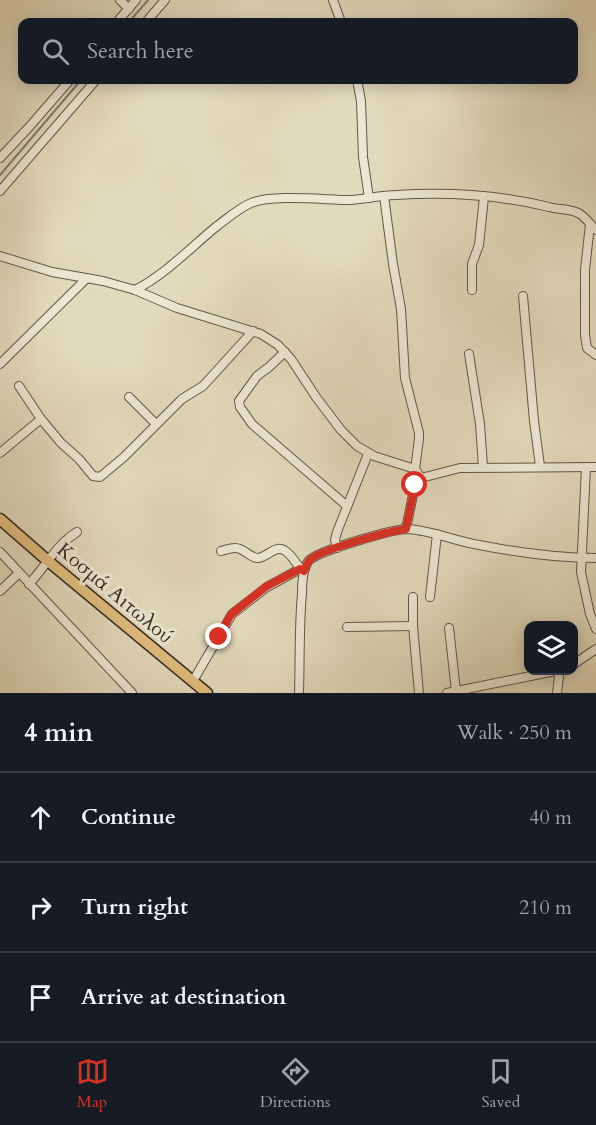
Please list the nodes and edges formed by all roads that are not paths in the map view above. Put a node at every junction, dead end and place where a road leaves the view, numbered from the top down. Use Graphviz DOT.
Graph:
graph roads {
  1 [pos="120,0"];
  2 [pos="136,0"];
  3 [pos="165,0"];
  4 [pos="333,0"];
  5 [pos="129,9"];
  6 [pos="121,18"];
  7 [pos="149,18"];
  8 [pos="340,18"];
  9 [pos="67,84"];
  10 [pos="93,84"];
  11 [pos="358,84"];
  12 [pos="0,158"];
  13 [pos="0,191"];
  14 [pos="384,196"];
  15 [pos="484,197"];
  16 [pos="369,198"];
  17 [pos="593,227"];
  18 [pos="0,256"];
  19 [pos="86,279"];
  20 [pos="135,290"];
  21 [pos="472,290"];
  22 [pos="523,296"];
  23 [pos="253,331"];
  24 [pos="285,352"];
  25 [pos="469,354"];
  26 [pos="596,354"];
  27 [pos="0,364"];
  28 [pos="19,386"];
  29 [pos="129,397"];
  30 [pos="41,418"];
  31 [pos="156,424"];
  32 [pos="0,453"];
  33 [pos="368,454"];
  34 [pos="540,466"];
  35 [pos="483,467"];
  36 [pos="586,467"];
  37 [pos="596,467"];
  38 [pos="415,469"];
  39 [pos="420,478"];
  40 [pos="347,506"];
  41 [pos="0,519"];
  42 [pos="406,529"];
  43 [pos="77,531"];
  44 [pos="437,534"];
  45 [pos="338,548"];
  46 [pos="221,551"];
  47 [pos="0,552"];
  48 [pos="581,558"];
  49 [pos="596,558"];
  50 [pos="48,561"];
  51 [pos="302,570"];
  52 [pos="19,573"];
  53 [pos="29,584"];
  54 [pos="0,591"];
  55 [pos="413,597"];
  56 [pos="430,597"];
  57 [pos="412,626"];
  58 [pos="347,627"];
  59 [pos="449,628"];
  60 [pos="596,629"];
  61 [pos="596,649"];
  62 [pos="578,661"];
  63 [pos="539,675"];
  64 [pos="559,675"];
  65 [pos="194,681"];
  66 [pos="203,692"];
  67 [pos="452,692"];
  68 [pos="132,693"];
  69 [pos="299,693"];
  70 [pos="419,693"];
  71 [pos="557,693"];
  1 -- 5 [label="street"];
  2 -- 5 [label="street"];
  3 -- 7 [label="street"];
  4 -- 8 [label="street"];
  5 -- 6 [label="street"];
  9 -- 12 [label="street"];
  10 -- 13 [label="street"];
  11 -- 16 [label="street"];
  14 -- 15 [label="street"];
  14 -- 16 [label="street"];
  14 -- 38 [label="street"];
  15 -- 17 [label="street"];
  15 -- 21 [label="street"];
  16 -- 20 [label="street"];
  17 -- 26 [label="street"];
  18 -- 19 [label="street"];
  19 -- 20 [label="street"];
  19 -- 27 [label="street"];
  20 -- 23 [label="street"];
  22 -- 34 [label="street"];
  23 -- 24 [label="street"];
  23 -- 31 [label="street"];
  24 -- 33 [label="street"];
  24 -- 40 [label="street"];
  25 -- 35 [label="street"];
  28 -- 30 [label="street"];
  29 -- 31 [label="street"];
  30 -- 31 [label="street"];
  30 -- 32 [label="street"];
  33 -- 38 [label="street"];
  33 -- 40 [label="street"];
  34 -- 35 [label="street"];
  34 -- 36 [label="street"];
  35 -- 39 [label="street"];
  36 -- 37 [label="street"];
  36 -- 48 [label="street"];
  38 -- 39 [label="street"];
  39 -- 42 [label="street"];
  40 -- 45 [label="street"];
  41 -- 50 [label="main road, Κοσμά Αιτωλού"];
  42 -- 44 [label="street"];
  42 -- 45 [label="street"];
  43 -- 50 [label="street"];
  44 -- 48 [label="street"];
  44 -- 56 [label="street"];
  45 -- 51 [label="street"];
  46 -- 51 [label="street"];
  47 -- 52 [label="street"];
  48 -- 49 [label="street"];
  48 -- 60 [label="street"];
  50 -- 53 [label="street"];
  50 -- 65 [label="main road, Κοσμά Αιτωλού"];
  51 -- 65 [label="street"];
  51 -- 69 [label="street"];
  52 -- 53 [label="street"];
  52 -- 54 [label="street"];
  53 -- 68 [label="street"];
  55 -- 57 [label="street"];
  57 -- 58 [label="street"];
  57 -- 70 [label="street"];
  59 -- 67 [label="street"];
  61 -- 62 [label="street"];
  63 -- 67 [label="street"];
  64 -- 71 [label="street"];
  65 -- 66 [label="main road, Κοσμά Αιτωλού"];
}
